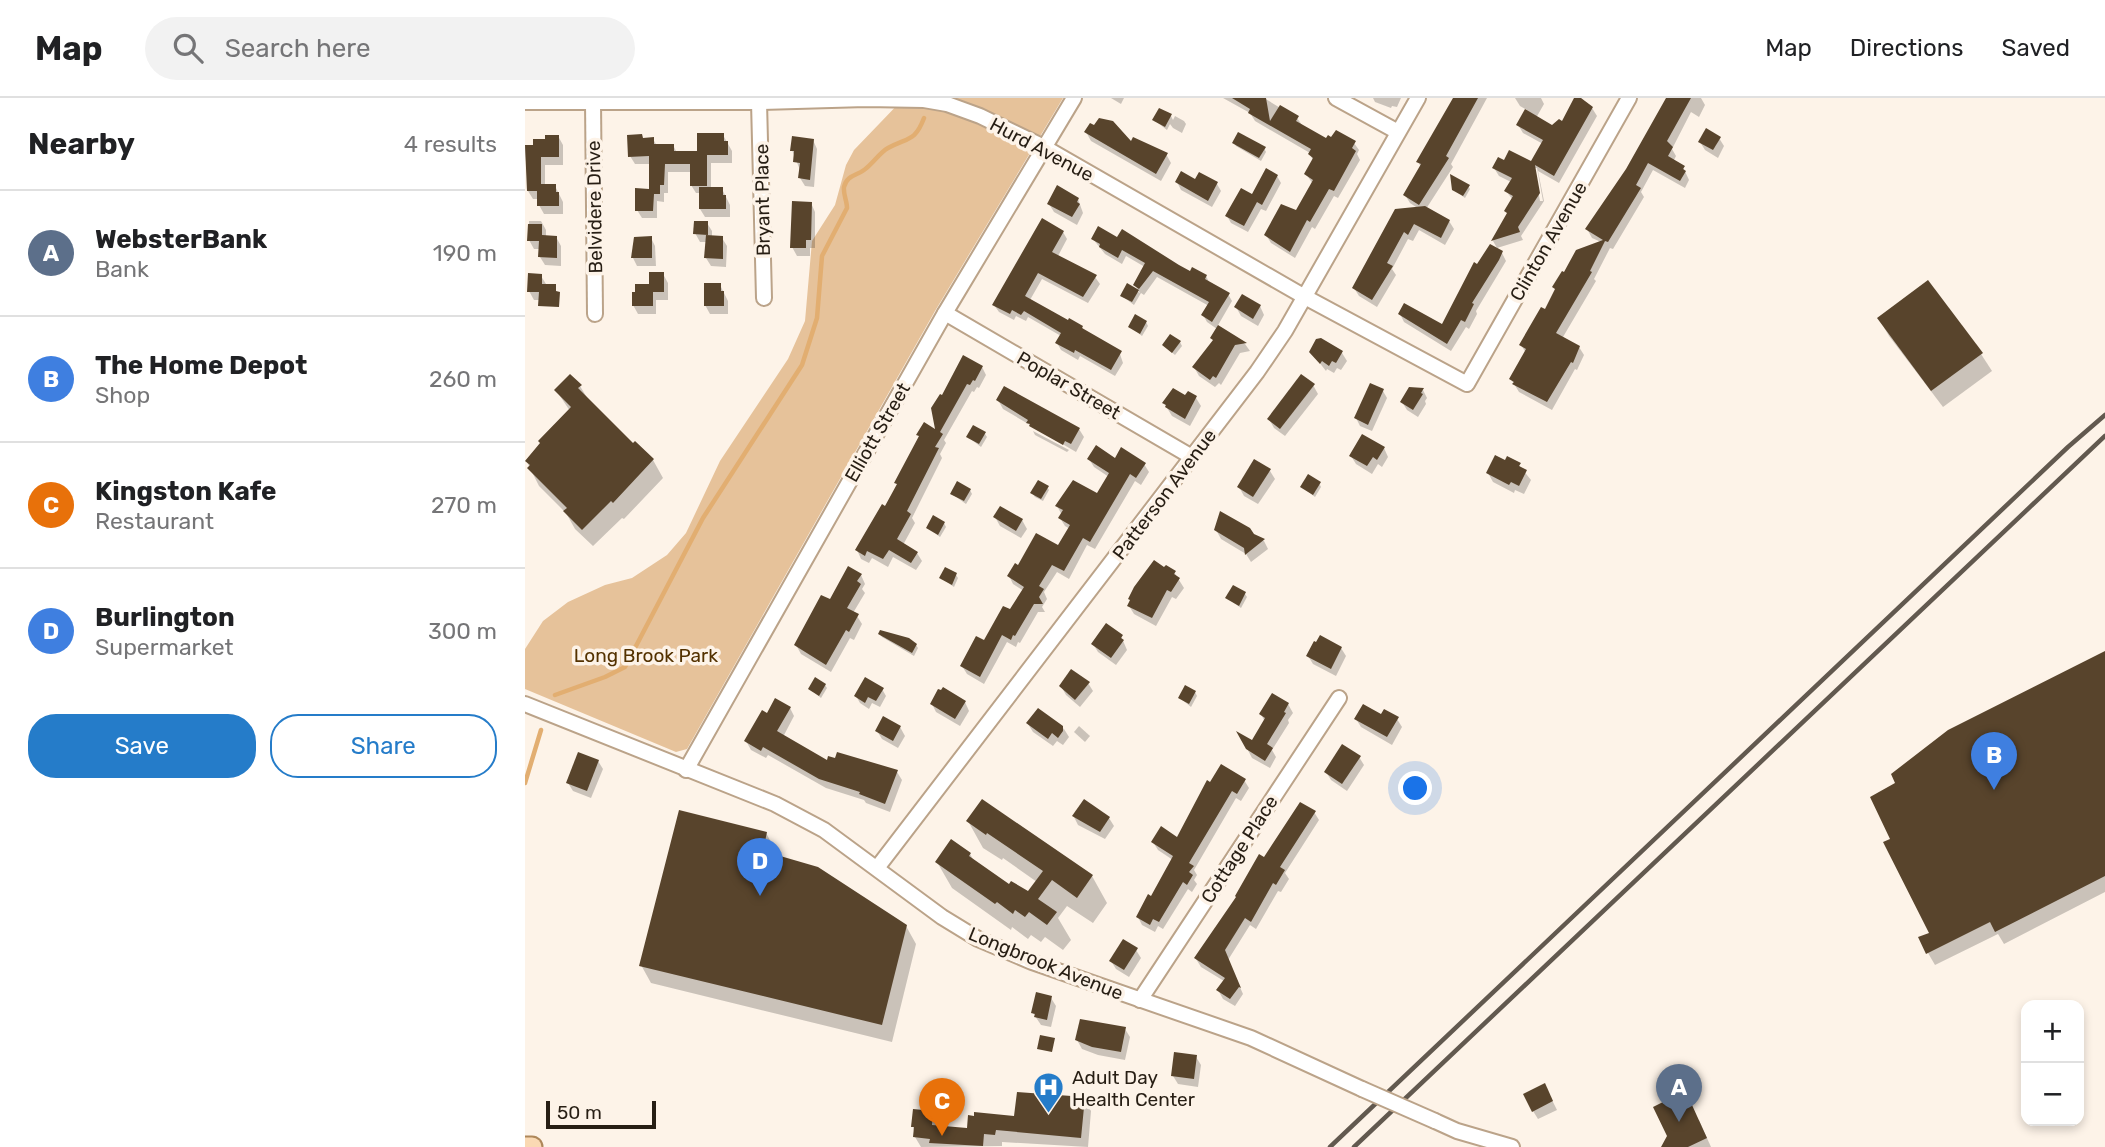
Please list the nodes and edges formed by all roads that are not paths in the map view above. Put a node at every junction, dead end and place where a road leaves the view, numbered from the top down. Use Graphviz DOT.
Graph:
graph roads {
  1 [pos="1074,98"];
  2 [pos="1336,98"];
  3 [pos="1418,98"];
  4 [pos="1629,98"];
  5 [pos="593,101"];
  6 [pos="525,102"];
  7 [pos="759,102"];
  8 [pos="1398,132"];
  9 [pos="1044,147"];
  10 [pos="1305,297"];
  11 [pos="764,298"];
  12 [pos="945,313"];
  13 [pos="595,314"];
  14 [pos="1467,384"];
  15 [pos="1192,457"];
  16 [pos="1339,698"];
  17 [pos="525,704"];
  18 [pos="686,770"];
  19 [pos="877,868"];
  20 [pos="1140,1000"];
  21 [pos="525,1147"];
  22 [pos="532,1147"];
  23 [pos="1512,1147"];
  1 -- 9 [label="street, Elliott Street"];
  2 -- 8 [label="street"];
  3 -- 8 [label="street, Patterson Avenue"];
  4 -- 14 [label="street, Clinton Avenue"];
  5 -- 6 [label="street, Hurd Avenue"];
  5 -- 7 [label="street, Hurd Avenue"];
  5 -- 13 [label="street, Belvidere Drive"];
  7 -- 9 [label="street, Hurd Avenue"];
  7 -- 11 [label="street, Bryant Place"];
  8 -- 10 [label="street, Patterson Avenue"];
  9 -- 10 [label="street, Hurd Avenue"];
  9 -- 12 [label="street, Elliott Street"];
  10 -- 14 [label="street, Hurd Avenue"];
  10 -- 15 [label="street, Patterson Avenue"];
  12 -- 15 [label="street, Poplar Street"];
  12 -- 18 [label="street, Elliott Street"];
  15 -- 19 [label="street, Patterson Avenue"];
  16 -- 20 [label="street, Cottage Place"];
  17 -- 18 [label="street, Longbrook Avenue"];
  18 -- 19 [label="street, Longbrook Avenue"];
  19 -- 20 [label="street, Longbrook Avenue"];
  20 -- 23 [label="street, Longbrook Avenue, bridge"];
  21 -- 22 [label="main road"];
}
